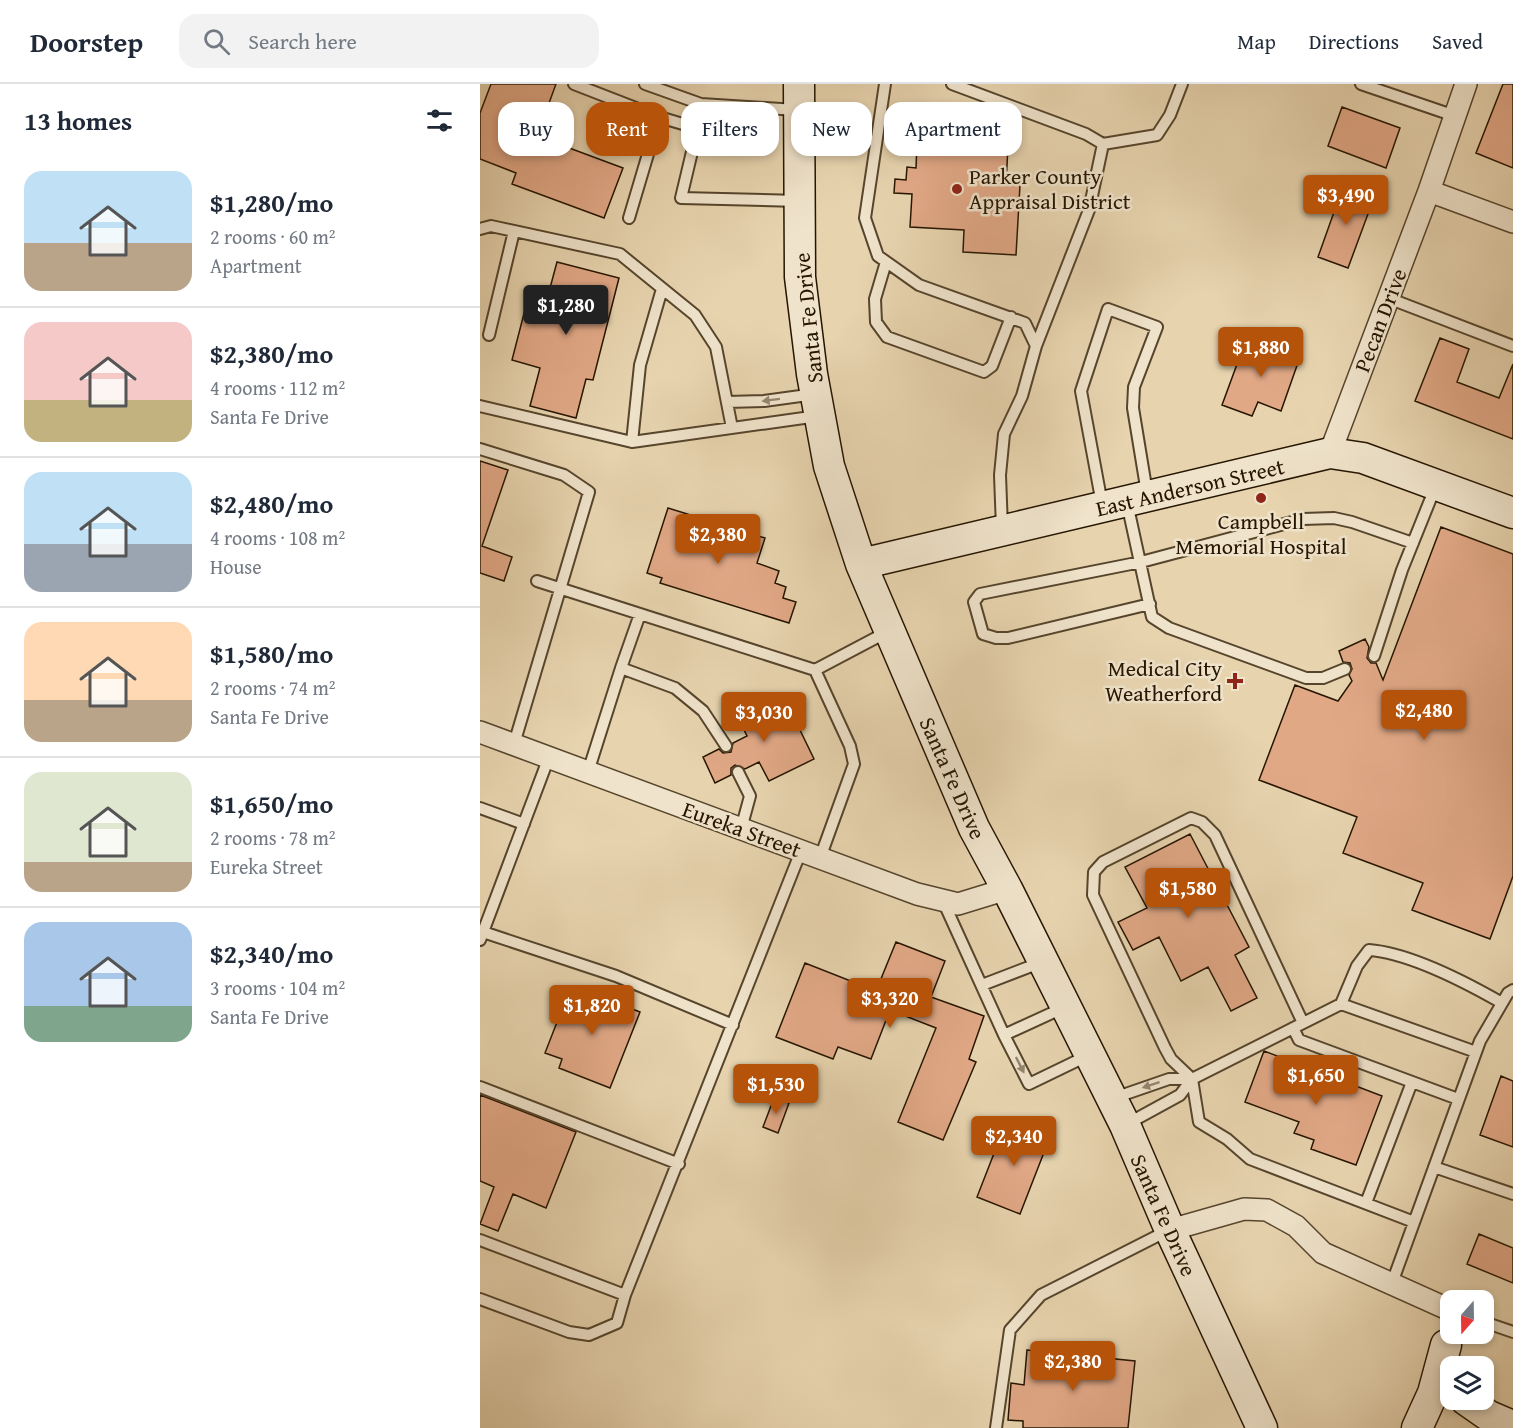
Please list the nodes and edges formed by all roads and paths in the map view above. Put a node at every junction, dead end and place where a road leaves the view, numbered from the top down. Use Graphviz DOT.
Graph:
graph roads {
  1 [pos="574,84"];
  2 [pos="645,84"];
  3 [pos="885,84"];
  4 [pos="952,84"];
  5 [pos="1182,84"];
  6 [pos="1361,84"];
  7 [pos="1466,84"];
  8 [pos="798,97"];
  9 [pos="620,102"];
  10 [pos="1455,117"];
  11 [pos="669,120"];
  12 [pos="1103,144"];
  13 [pos="647,156"];
  14 [pos="1429,191"];
  15 [pos="799,201"];
  16 [pos="629,218"];
  17 [pos="1513,222"];
  18 [pos="480,229"];
  19 [pos="514,231"];
  20 [pos="886,262"];
  21 [pos="662,288"];
  22 [pos="1388,298"];
  23 [pos="1011,317"];
  24 [pos="489,335"];
  25 [pos="1036,346"];
  26 [pos="1513,346"];
  27 [pos="726,402"];
  28 [pos="818,405"];
  29 [pos="480,406"];
  30 [pos="732,428"];
  31 [pos="632,442"];
  32 [pos="480,449"];
  33 [pos="1330,453"];
  34 [pos="1437,484"];
  35 [pos="1126,502"];
  36 [pos="1513,513"];
  37 [pos="1002,531"];
  38 [pos="1413,543"];
  39 [pos="1141,562"];
  40 [pos="861,564"];
  41 [pos="537,581"];
  42 [pos="561,588"];
  43 [pos="1150,604"];
  44 [pos="640,614"];
  45 [pos="890,631"];
  46 [pos="1374,656"];
  47 [pos="621,668"];
  48 [pos="1345,669"];
  49 [pos="815,670"];
  50 [pos="480,732"];
  51 [pos="514,744"];
  52 [pos="726,746"];
  53 [pos="549,757"];
  54 [pos="588,772"];
  55 [pos="738,772"];
  56 [pos="480,808"];
  57 [pos="524,824"];
  58 [pos="741,829"];
  59 [pos="810,854"];
  60 [pos="1007,889"];
  61 [pos="943,900"];
  62 [pos="482,936"];
  63 [pos="1043,962"];
  64 [pos="982,985"];
  65 [pos="1513,990"];
  66 [pos="1502,1002"];
  67 [pos="1341,1004"];
  68 [pos="1065,1007"];
  69 [pos="733,1025"];
  70 [pos="1298,1026"];
  71 [pos="1004,1035"];
  72 [pos="1476,1052"];
  73 [pos="1089,1054"];
  74 [pos="1192,1079"];
  75 [pos="1412,1082"];
  76 [pos="480,1087"];
  77 [pos="1112,1099"];
  78 [pos="1458,1099"];
  79 [pos="1125,1125"];
  80 [pos="679,1164"];
  81 [pos="1434,1167"];
  82 [pos="1513,1194"];
  83 [pos="1366,1203"];
  84 [pos="1414,1222"];
  85 [pos="1170,1230"];
  86 [pos="480,1240"];
  87 [pos="1392,1283"];
  88 [pos="625,1295"];
  89 [pos="480,1299"];
  90 [pos="1440,1305"];
  91 [pos="1494,1325"];
  92 [pos="1513,1332"];
  93 [pos="1446,1344"];
  94 [pos="1480,1410"];
  95 [pos="1502,1426"];
  96 [pos="996,1428"];
  97 [pos="1262,1428"];
  98 [pos="1417,1428"];
  1 -- 9 [label="lane"];
  2 -- 8 [label="lane"];
  3 -- 20 [label="lane"];
  4 -- 12 [label="lane"];
  5 -- 12 [label="lane"];
  6 -- 10 [label="lane"];
  7 -- 10 [label="street, Pecan Drive"];
  8 -- 15 [label="main road, Santa Fe Drive"];
  10 -- 14 [label="street, Pecan Drive"];
  11 -- 15 [label="lane"];
  12 -- 25 [label="lane"];
  13 -- 16 [label="lane"];
  14 -- 17 [label="street"];
  14 -- 22 [label="street, Pecan Drive"];
  15 -- 28 [label="main road, Santa Fe Drive"];
  18 -- 19 [label="lane"];
  19 -- 21 [label="lane"];
  19 -- 24 [label="lane"];
  20 -- 23 [label="lane"];
  20 -- 23 [label="lane"];
  21 -- 27 [label="lane"];
  21 -- 31 [label="lane"];
  22 -- 26 [label="lane"];
  22 -- 33 [label="street, Pecan Drive"];
  23 -- 25 [label="lane"];
  25 -- 37 [label="lane"];
  28 -- 27 [label="lane, one-way"];
  27 -- 30 [label="lane"];
  28 -- 30 [label="lane"];
  28 -- 40 [label="main road, Santa Fe Drive"];
  29 -- 31 [label="lane"];
  30 -- 31 [label="lane"];
  32 -- 42 [label="lane"];
  33 -- 34 [label="main road, East Anderson Street"];
  33 -- 35 [label="main road, East Anderson Street"];
  34 -- 36 [label="main road, East Anderson Street"];
  34 -- 38 [label="lane"];
  35 -- 35 [label="lane"];
  35 -- 37 [label="main road, East Anderson Street"];
  35 -- 39 [label="lane"];
  37 -- 40 [label="main road, East Anderson Street"];
  38 -- 39 [label="lane"];
  38 -- 46 [label="lane"];
  39 -- 43 [label="lane"];
  39 -- 43 [label="lane"];
  40 -- 45 [label="main road, Santa Fe Drive"];
  41 -- 42 [label="lane"];
  42 -- 44 [label="lane"];
  42 -- 51 [label="lane"];
  43 -- 48 [label="lane"];
  44 -- 47 [label="lane"];
  44 -- 49 [label="lane"];
  45 -- 49 [label="lane"];
  45 -- 60 [label="main road, Santa Fe Drive"];
  47 -- 52 [label="lane"];
  47 -- 54 [label="lane"];
  49 -- 59 [label="lane"];
  50 -- 51 [label="street, Eureka Street"];
  51 -- 53 [label="street, Eureka Street"];
  53 -- 54 [label="street, Eureka Street"];
  53 -- 57 [label="lane"];
  54 -- 58 [label="street, Eureka Street"];
  55 -- 58 [label="lane"];
  56 -- 57 [label="lane"];
  57 -- 62 [label="lane"];
  58 -- 59 [label="street, Eureka Street"];
  59 -- 61 [label="street, Eureka Street"];
  59 -- 69 [label="lane"];
  60 -- 61 [label="street, Eureka Street"];
  60 -- 63 [label="main road, Santa Fe Drive"];
  61 -- 64 [label="lane"];
  62 -- 69 [label="lane"];
  63 -- 64 [label="lane"];
  63 -- 68 [label="main road, Santa Fe Drive"];
  64 -- 71 [label="lane"];
  65 -- 66 [label="lane"];
  66 -- 67 [label="lane"];
  66 -- 72 [label="lane"];
  67 -- 70 [label="lane"];
  67 -- 72 [label="lane"];
  68 -- 71 [label="lane"];
  68 -- 73 [label="main road, Santa Fe Drive"];
  69 -- 80 [label="lane"];
  70 -- 74 [label="lane"];
  70 -- 74 [label="lane"];
  70 -- 75 [label="lane"];
  71 -- 73 [label="lane, one-way"];
  72 -- 78 [label="lane"];
  73 -- 77 [label="main road, Santa Fe Drive"];
  74 -- 77 [label="lane, one-way"];
  74 -- 79 [label="lane"];
  74 -- 83 [label="lane"];
  75 -- 78 [label="lane"];
  75 -- 83 [label="lane"];
  76 -- 80 [label="lane"];
  77 -- 79 [label="main road, Santa Fe Drive"];
  78 -- 81 [label="lane"];
  79 -- 85 [label="main road, Santa Fe Drive"];
  80 -- 88 [label="lane"];
  81 -- 82 [label="lane"];
  81 -- 84 [label="lane"];
  83 -- 84 [label="lane"];
  84 -- 87 [label="lane"];
  85 -- 87 [label="street"];
  85 -- 96 [label="lane"];
  85 -- 97 [label="main road, Santa Fe Drive"];
  86 -- 88 [label="lane"];
  87 -- 90 [label="street"];
  88 -- 89 [label="lane"];
  91 -- 92 [label="lane"];
  93 -- 98 [label="main road"];
  94 -- 95 [label="main road"];
}
